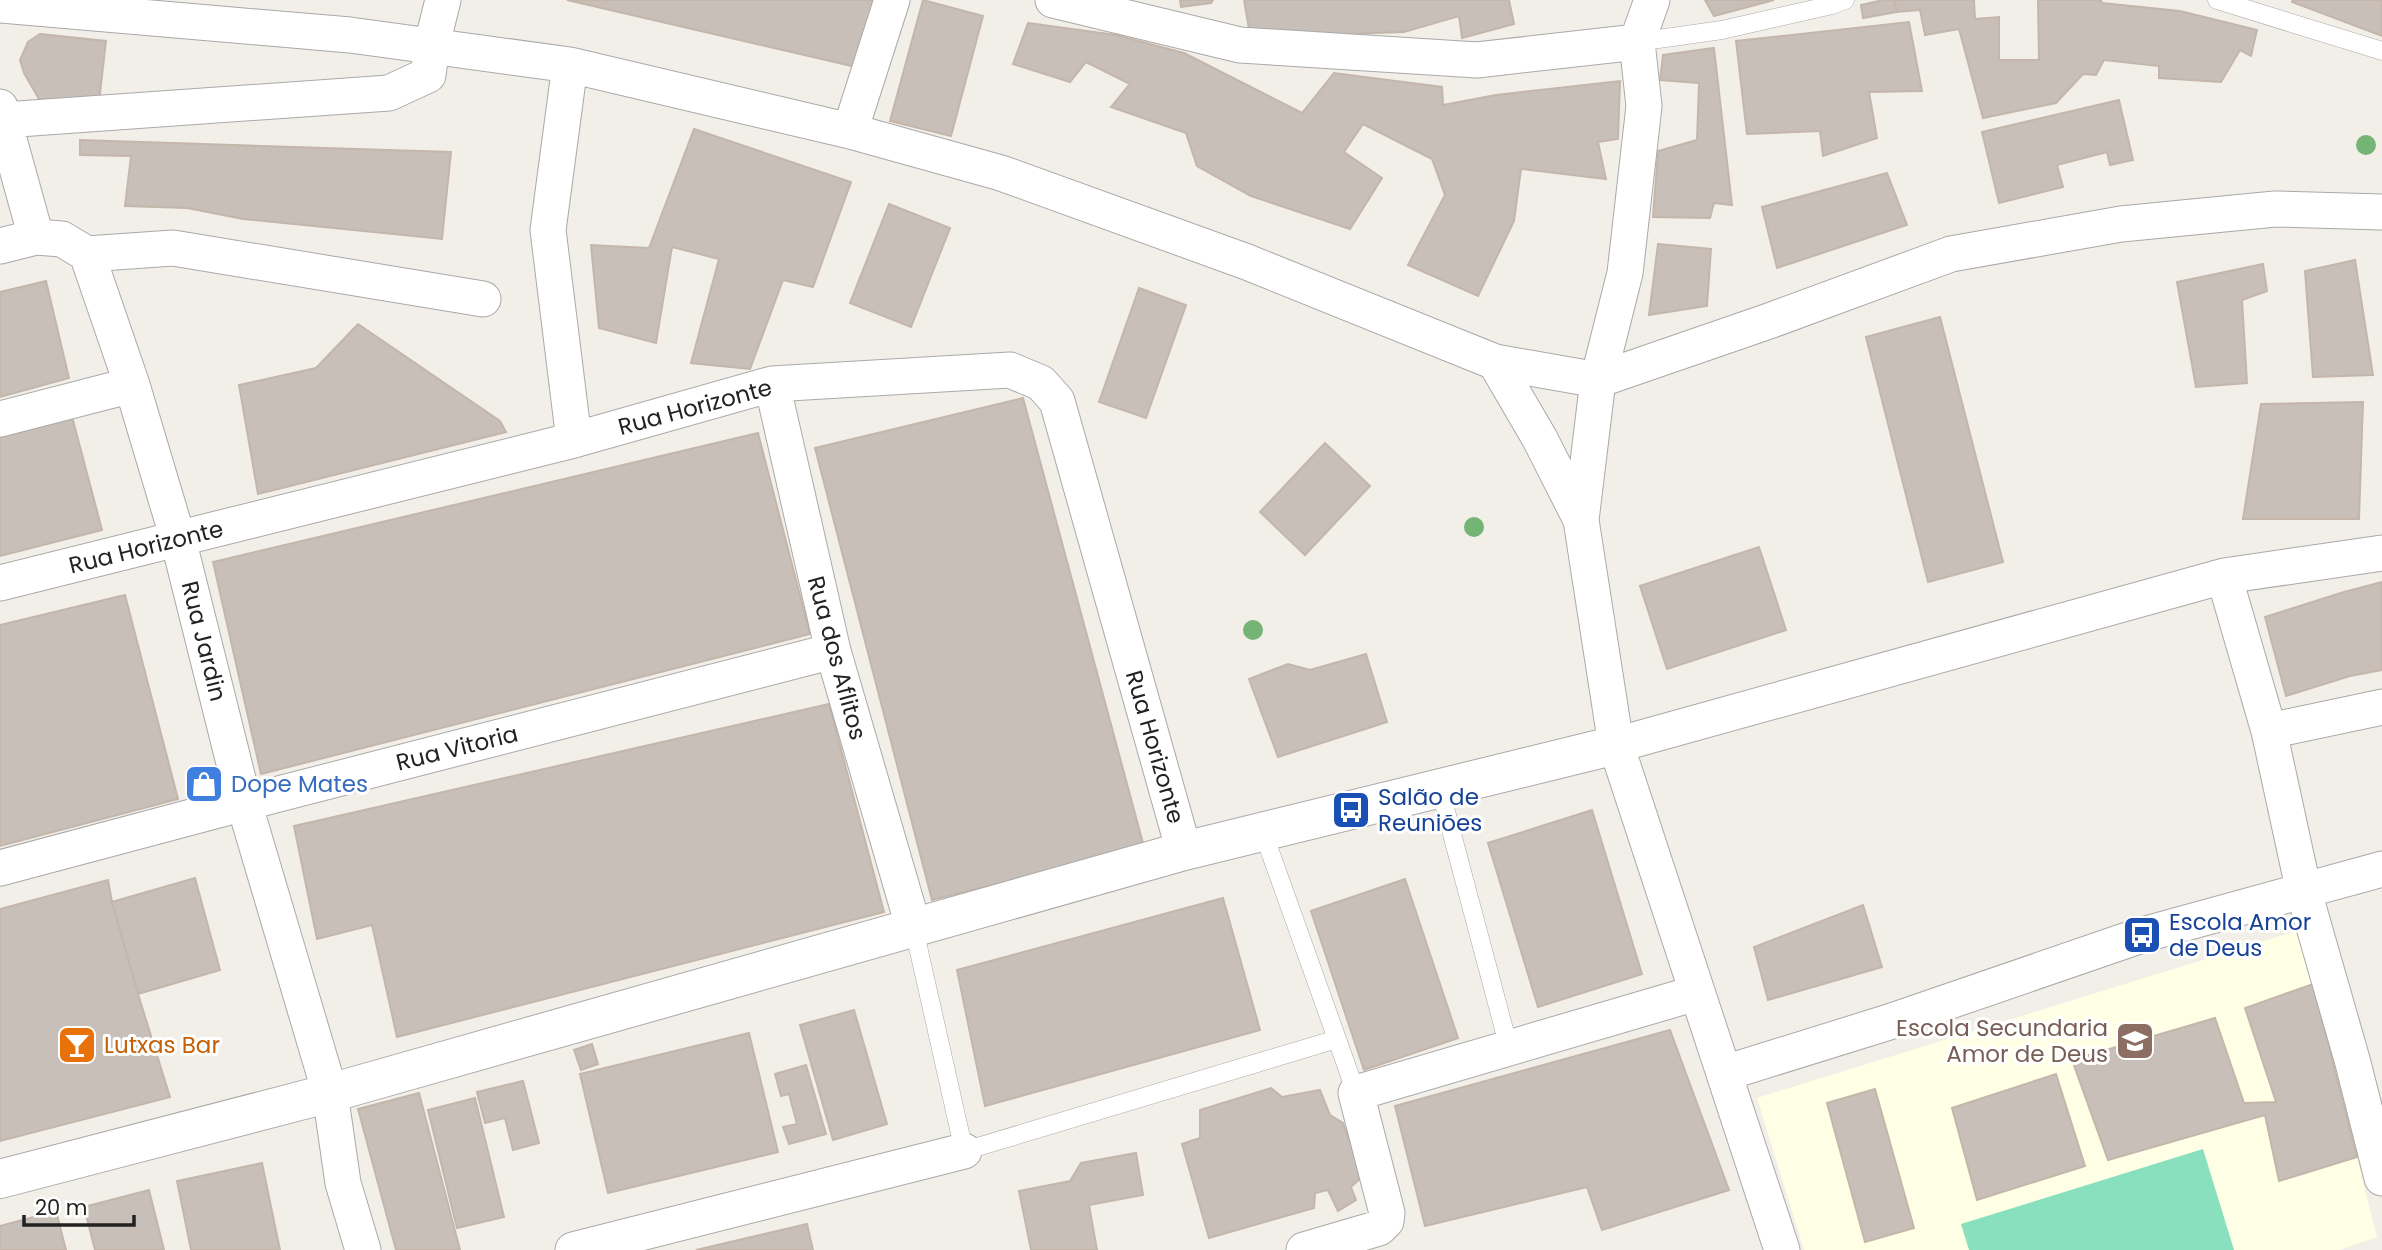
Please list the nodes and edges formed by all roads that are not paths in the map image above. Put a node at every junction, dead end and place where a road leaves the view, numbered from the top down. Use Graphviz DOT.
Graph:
graph roads {
  1 [pos="443,0"];
  2 [pos="892,0"];
  3 [pos="1053,0"];
  4 [pos="1652,0"];
  5 [pos="1845,0"];
  6 [pos="2217,0"];
  7 [pos="0,5"];
  8 [pos="1637,42"];
  9 [pos="432,44"];
  10 [pos="2382,51"];
  11 [pos="570,65"];
  12 [pos="2,114"];
  13 [pos="850,131"];
  14 [pos="2382,212"];
  15 [pos="36,237"];
  16 [pos="0,246"];
  17 [pos="87,254"];
  18 [pos="482,299"];
  19 [pos="1495,362"];
  20 [pos="1598,380"];
  21 [pos="772,384"];
  22 [pos="132,385"];
  23 [pos="0,419"];
  24 [pos="574,440"];
  25 [pos="1581,520"];
  26 [pos="178,539"];
  27 [pos="2382,552"];
  28 [pos="2224,576"];
  29 [pos="0,583"];
  30 [pos="833,651"];
  31 [pos="2382,706"];
  32 [pos="2269,731"];
  33 [pos="1616,746"];
  34 [pos="1440,789"];
  35 [pos="244,803"];
  36 [pos="1263,832"];
  37 [pos="1184,851"];
  38 [pos="0,868"];
  39 [pos="2382,869"];
  40 [pos="2304,892"];
  41 [pos="914,929"];
  42 [pos="1696,993"];
  43 [pos="1337,1039"];
  44 [pos="1509,1048"];
  45 [pos="1725,1073"];
  46 [pos="330,1093"];
  47 [pos="1356,1093"];
  48 [pos="964,1151"];
  49 [pos="2382,1178"];
  50 [pos="0,1179"];
  51 [pos="625,1244"];
  52 [pos="363,1250"];
  53 [pos="573,1250"];
  54 [pos="1304,1250"];
  55 [pos="1782,1250"];
  1 -- 9 [label="street"];
  2 -- 13 [label="street"];
  3 -- 8 [label="street"];
  4 -- 8 [label="street"];
  5 -- 8 [label="lane"];
  6 -- 10 [label="lane"];
  7 -- 9 [label="street"];
  8 -- 20 [label="street"];
  9 -- 11 [label="street"];
  9 -- 12 [label="street"];
  11 -- 13 [label="street"];
  11 -- 24 [label="street"];
  12 -- 15 [label="street"];
  13 -- 19 [label="street"];
  14 -- 20 [label="street"];
  15 -- 16 [label="street"];
  15 -- 17 [label="street"];
  17 -- 18 [label="street"];
  17 -- 22 [label="street, Rua Jardin"];
  19 -- 20 [label="street"];
  19 -- 25 [label="street"];
  20 -- 25 [label="street"];
  21 -- 24 [label="street, Rua Horizonte"];
  21 -- 30 [label="street, Rua dos Aflitos"];
  21 -- 37 [label="street, Rua Horizonte"];
  22 -- 23 [label="street"];
  22 -- 26 [label="street, Rua Jardin"];
  24 -- 26 [label="street, Rua Horizonte"];
  25 -- 33 [label="street"];
  26 -- 29 [label="street, Rua Horizonte"];
  26 -- 35 [label="street, Rua Jardin"];
  27 -- 28 [label="street"];
  28 -- 32 [label="street"];
  28 -- 33 [label="street"];
  30 -- 35 [label="street, Rua Vitoria"];
  30 -- 41 [label="street, Rua dos Aflitos"];
  31 -- 32 [label="street"];
  32 -- 40 [label="street"];
  33 -- 34 [label="street"];
  33 -- 42 [label="street"];
  34 -- 36 [label="street"];
  34 -- 44 [label="lane"];
  35 -- 38 [label="street, Rua Vitoria"];
  35 -- 46 [label="street, Rua Jardin"];
  36 -- 37 [label="street"];
  36 -- 43 [label="lane"];
  37 -- 41 [label="street"];
  39 -- 40 [label="street"];
  40 -- 45 [label="street"];
  40 -- 49 [label="street"];
  41 -- 46 [label="street"];
  41 -- 48 [label="lane"];
  42 -- 44 [label="street"];
  42 -- 45 [label="street"];
  43 -- 47 [label="lane"];
  43 -- 48 [label="lane"];
  44 -- 47 [label="street"];
  45 -- 55 [label="street"];
  46 -- 50 [label="street"];
  46 -- 52 [label="street, Rua Jardin"];
  47 -- 54 [label="street"];
  48 -- 51 [label="street"];
  51 -- 53 [label="street"];
}
